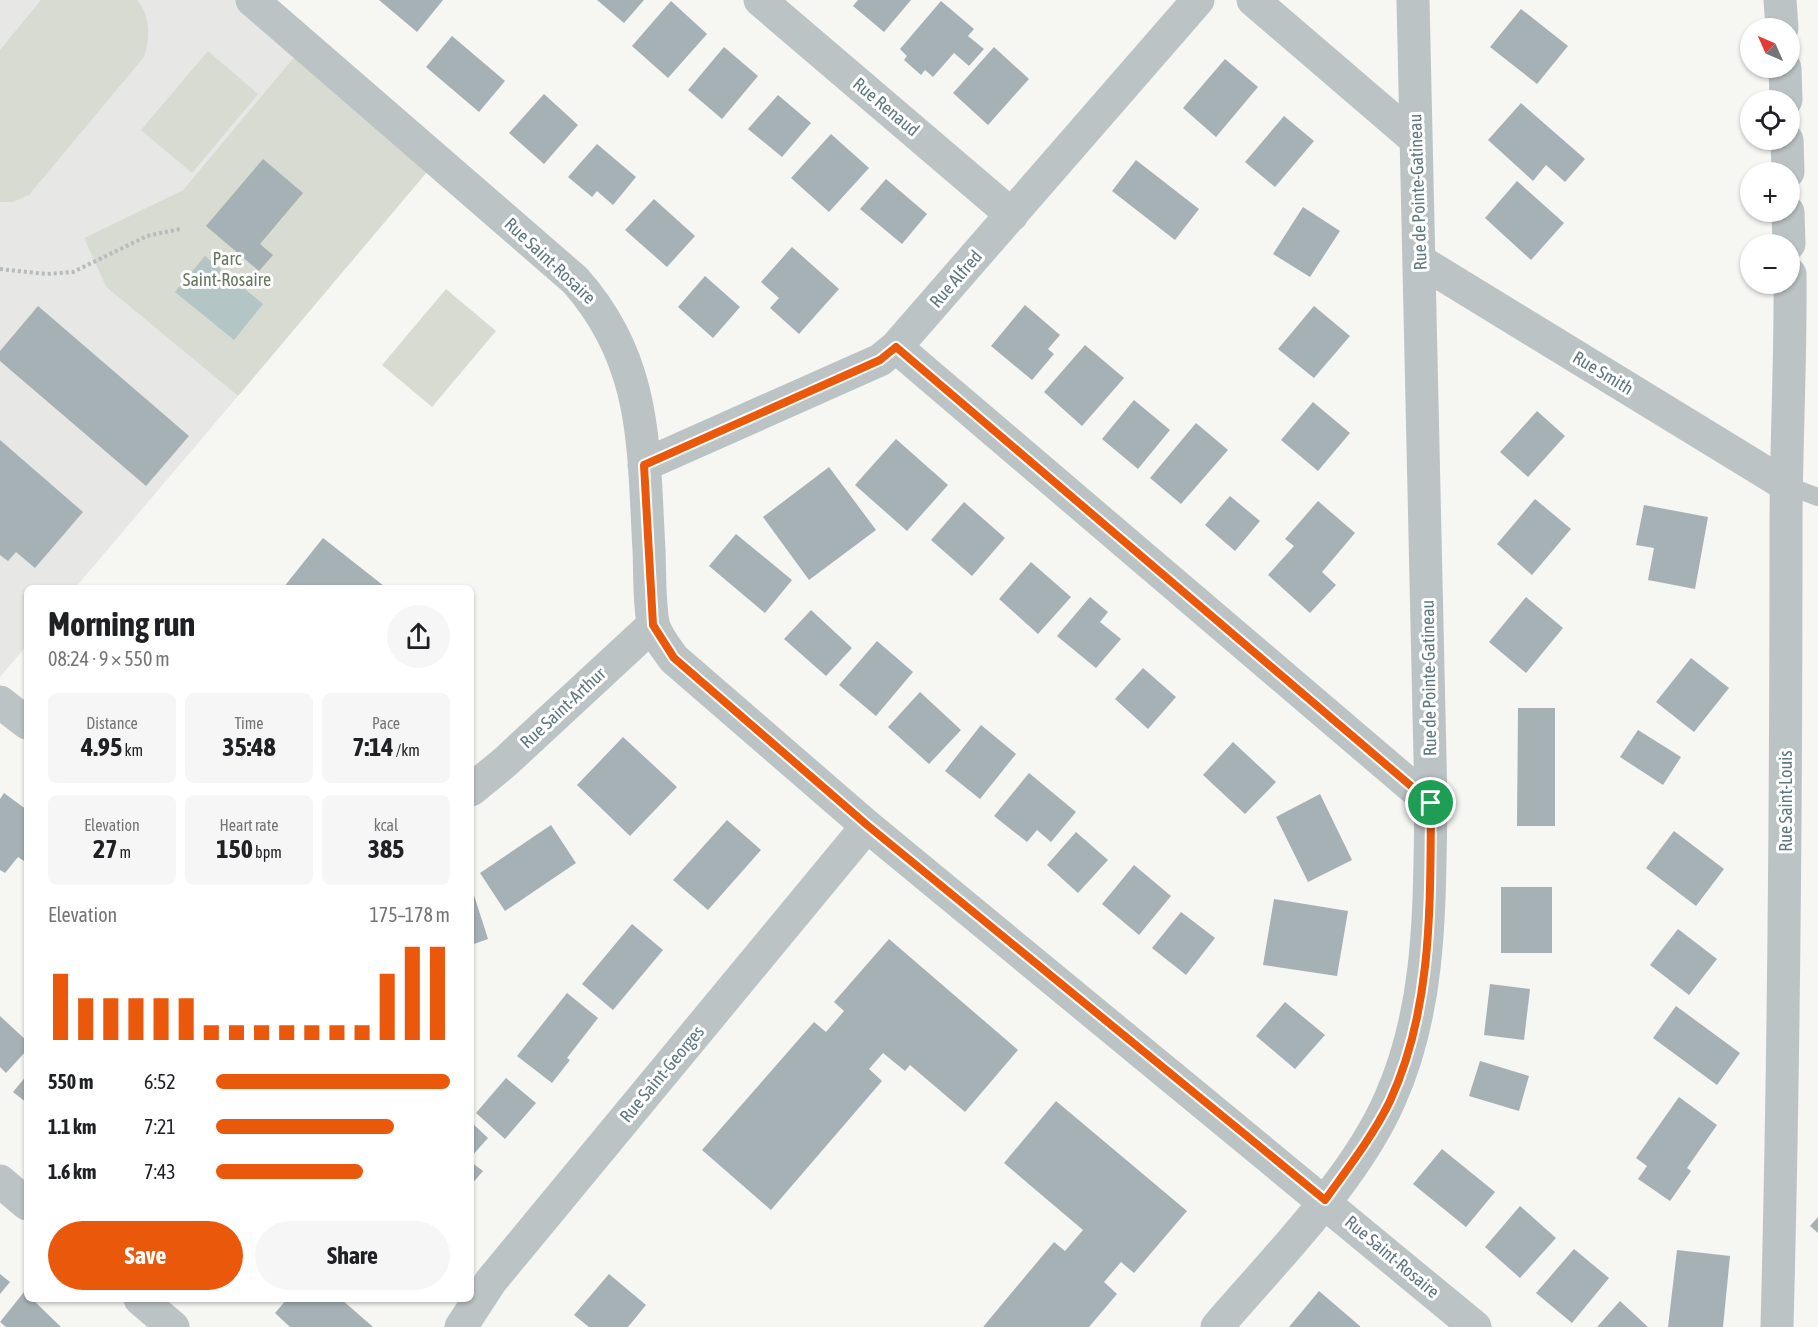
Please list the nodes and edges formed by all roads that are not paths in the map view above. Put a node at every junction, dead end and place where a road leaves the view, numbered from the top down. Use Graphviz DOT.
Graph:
graph roads {
  1 [pos="252,0"];
  2 [pos="760,0"];
  3 [pos="1198,0"];
  4 [pos="1253,0"];
  5 [pos="1413,0"];
  6 [pos="1780,0"];
  7 [pos="1781,18"];
  8 [pos="1415,139"];
  9 [pos="1012,215"];
  10 [pos="1420,261"];
  11 [pos="1790,294"];
  12 [pos="896,347"];
  13 [pos="644,465"];
  14 [pos="1786,484"];
  15 [pos="1818,497"];
  16 [pos="653,625"];
  17 [pos="0,702"];
  18 [pos="24,721"];
  19 [pos="474,787"];
  20 [pos="1431,803"];
  21 [pos="867,825"];
  22 [pos="0,1181"];
  23 [pos="1325,1200"];
  24 [pos="24,1201"];
  25 [pos="144,1302"];
  26 [pos="173,1327"];
  27 [pos="461,1327"];
  28 [pos="1216,1327"];
  29 [pos="1475,1327"];
  30 [pos="1777,1327"];
  1 -- 13 [label="street, Rue Saint-Rosaire"];
  2 -- 9 [label="street, Rue Renaud"];
  3 -- 9 [label="street, Rue Alfred"];
  4 -- 8 [label="street"];
  5 -- 8 [label="street, Rue de Pointe-Gatineau"];
  6 -- 7 [label="street"];
  8 -- 10 [label="street, Rue de Pointe-Gatineau"];
  9 -- 12 [label="street, Rue Alfred"];
  10 -- 14 [label="street, Rue Smith"];
  10 -- 20 [label="street, Rue de Pointe-Gatineau"];
  11 -- 14 [label="street, Rue Saint-Louis"];
  12 -- 13 [label="street, Rue Alfred"];
  12 -- 20 [label="street"];
  13 -- 16 [label="street, Rue Saint-Rosaire"];
  14 -- 15 [label="lane"];
  14 -- 30 [label="street, Rue Saint-Louis"];
  16 -- 19 [label="street, Rue Saint-Arthur"];
  16 -- 21 [label="street, Rue Saint-Rosaire"];
  17 -- 18 [label="street"];
  20 -- 23 [label="street, Rue de Pointe-Gatineau"];
  21 -- 23 [label="street, Rue Saint-Rosaire"];
  21 -- 27 [label="street, Rue Saint-Georges"];
  22 -- 24 [label="street"];
  23 -- 28 [label="street, Rue de Pointe-Gatineau"];
  23 -- 29 [label="street, Rue Saint-Rosaire"];
  25 -- 26 [label="street"];
}
